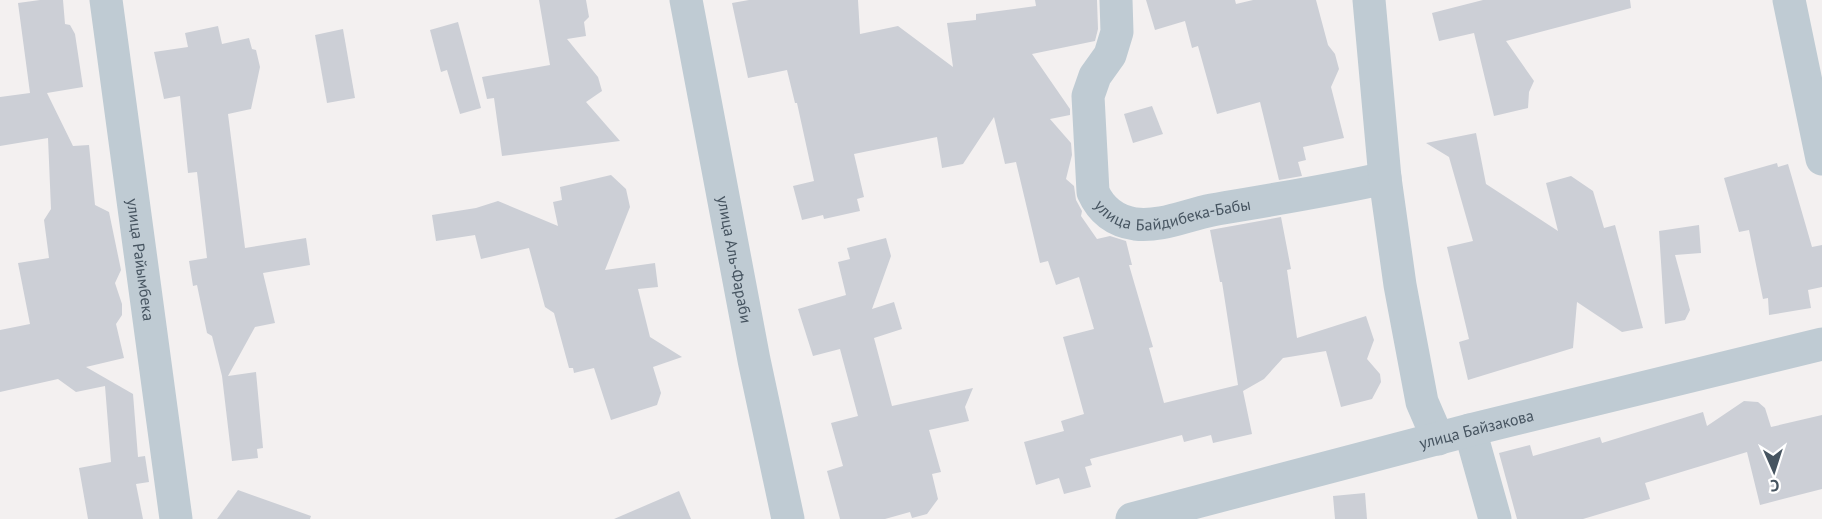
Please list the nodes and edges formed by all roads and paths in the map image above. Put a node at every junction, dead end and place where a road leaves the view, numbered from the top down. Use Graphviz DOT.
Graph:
graph roads {
  1 [pos="106,0"];
  2 [pos="686,0"];
  3 [pos="1116,0"];
  4 [pos="1369,0"];
  5 [pos="1789,0"];
  6 [pos="1822,159"];
  7 [pos="1385,178"];
  8 [pos="1822,344"];
  9 [pos="1470,430"];
  10 [pos="1438,439"];
  11 [pos="1213,509"];
  12 [pos="176,519"];
  13 [pos="789,519"];
  14 [pos="1132,519"];
  15 [pos="1495,519"];
  1 -- 12 [label="street, улица Райымбека"];
  2 -- 13 [label="street, улица Аль-Фараби"];
  3 -- 7 [label="street, улица Байдибека-Бабы"];
  4 -- 7 [label="street"];
  5 -- 6 [label="street"];
  7 -- 10 [label="street"];
  8 -- 9 [label="street, улица Байзакова"];
  9 -- 10 [label="street, улица Байзакова"];
  9 -- 15 [label="street"];
  10 -- 11 [label="street, улица Байзакова"];
  11 -- 14 [label="street, улица Байзакова"];
}
